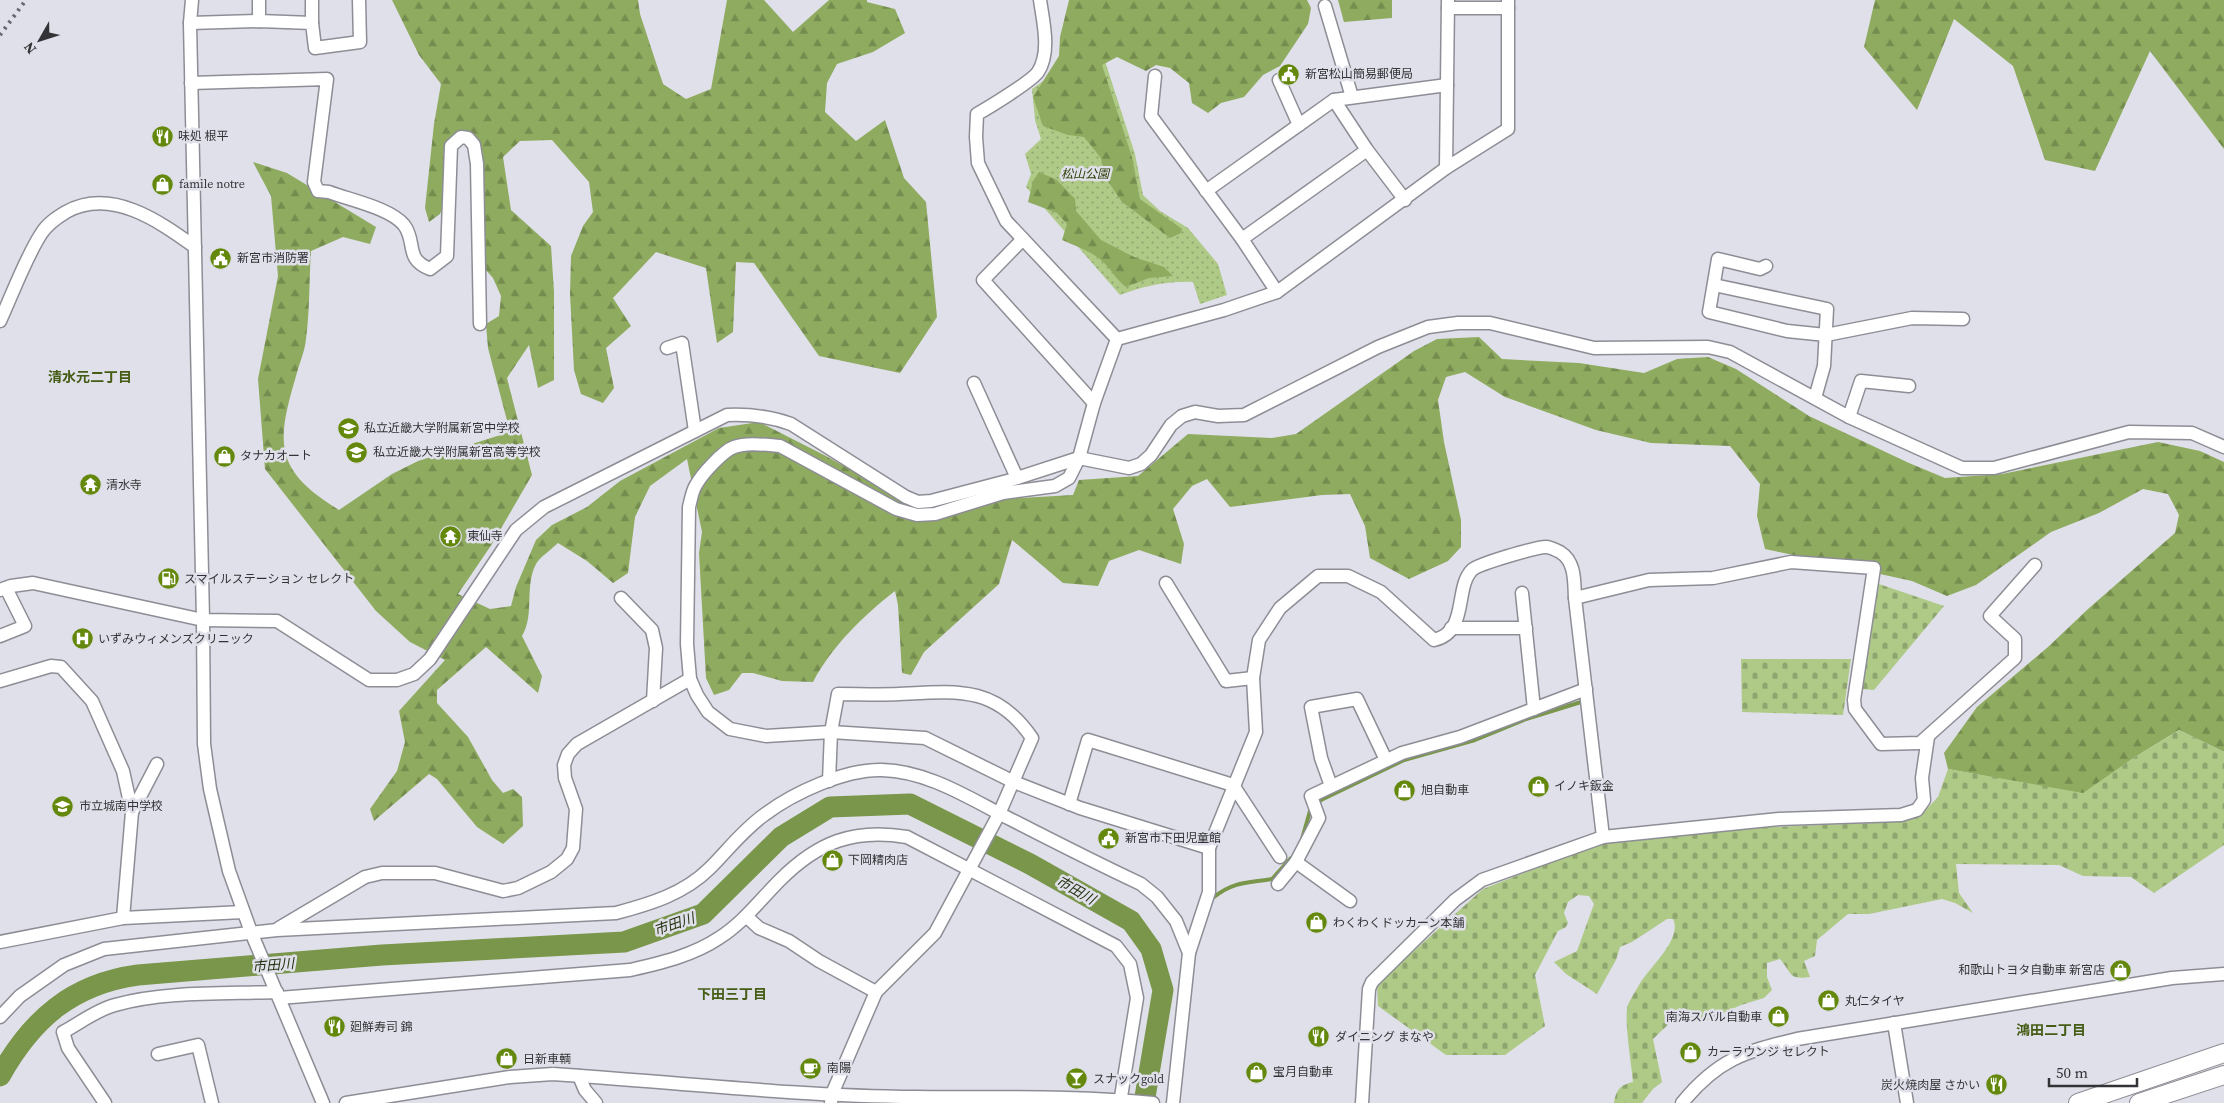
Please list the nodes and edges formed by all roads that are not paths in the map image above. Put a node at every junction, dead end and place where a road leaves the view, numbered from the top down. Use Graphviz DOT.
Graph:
graph roads {
  1 [pos="192,0"];
  2 [pos="260,0"];
  3 [pos="312,0"];
  4 [pos="360,0"];
  5 [pos="1040,0"];
  6 [pos="1448,4"];
  7 [pos="1508,4"];
  8 [pos="1325,6"];
  9 [pos="259,21"];
  10 [pos="190,23"];
  11 [pos="312,24"];
  12 [pos="1155,76"];
  13 [pos="1279,80"];
  14 [pos="191,83"];
  15 [pos="1447,85"];
  16 [pos="1352,97"];
  17 [pos="1334,100"];
  18 [pos="1299,125"];
  19 [pos="1367,150"];
  20 [pos="1446,168"];
  21 [pos="1206,191"];
  22 [pos="1405,200"];
  23 [pos="1023,239"];
  24 [pos="1242,240"];
  25 [pos="195,247"];
  26 [pos="1766,266"];
  27 [pos="1714,285"];
  28 [pos="1277,292"];
  29 [pos="1963,319"];
  30 [pos="0,321"];
  31 [pos="480,324"];
  32 [pos="1826,336"];
  33 [pos="1117,339"];
  34 [pos="667,348"];
  35 [pos="974,383"];
  36 [pos="1909,386"];
  37 [pos="1816,398"];
  38 [pos="1094,403"];
  39 [pos="1849,417"];
  40 [pos="695,431"];
  41 [pos="2224,447"];
  42 [pos="1079,458"];
  43 [pos="1017,478"];
  44 [pos="2035,564"];
  45 [pos="1166,584"];
  46 [pos="3,589"];
  47 [pos="1522,593"];
  48 [pos="621,598"];
  49 [pos="1575,598"];
  50 [pos="203,620"];
  51 [pos="1451,628"];
  52 [pos="1526,628"];
  53 [pos="0,636"];
  54 [pos="1253,678"];
  55 [pos="690,679"];
  56 [pos="0,681"];
  57 [pos="1586,689"];
  58 [pos="652,701"];
  59 [pos="1534,709"];
  60 [pos="831,732"];
  61 [pos="1928,737"];
  62 [pos="1386,760"];
  63 [pos="158,764"];
  64 [pos="829,781"];
  65 [pos="1014,782"];
  66 [pos="1233,785"];
  67 [pos="1332,786"];
  68 [pos="1069,804"];
  69 [pos="132,812"];
  70 [pos="999,814"];
  71 [pos="1603,837"];
  72 [pos="1209,848"];
  73 [pos="1280,857"];
  74 [pos="1296,862"];
  75 [pos="970,870"];
  76 [pos="1278,884"];
  77 [pos="1350,901"];
  78 [pos="243,912"];
  79 [pos="746,916"];
  80 [pos="123,918"];
  81 [pos="277,930"];
  82 [pos="251,932"];
  83 [pos="0,942"];
  84 [pos="1190,952"];
  85 [pos="2224,974"];
  86 [pos="876,992"];
  87 [pos="278,995"];
  88 [pos="0,1017"];
  89 [pos="1894,1023"];
  90 [pos="2224,1053"];
  91 [pos="158,1054"];
  92 [pos="2224,1075"];
  93 [pos="579,1076"];
  94 [pos="832,1099"];
  95 [pos="1121,1101"];
  96 [pos="105,1103"];
  97 [pos="212,1103"];
  98 [pos="323,1103"];
  99 [pos="346,1103"];
  100 [pos="596,1103"];
  101 [pos="1153,1103"];
  102 [pos="1173,1103"];
  103 [pos="1362,1103"];
  104 [pos="1682,1103"];
  105 [pos="1907,1103"];
  106 [pos="2078,1103"];
  107 [pos="2139,1103"];
  1 -- 10 [label="street"];
  2 -- 9 [label="street"];
  3 -- 11 [label="street"];
  4 -- 11 [label="street"];
  5 -- 23 [label="street"];
  6 -- 7 [label="street"];
  6 -- 15 [label="street"];
  7 -- 20 [label="street"];
  8 -- 16 [label="street"];
  9 -- 10 [label="street"];
  9 -- 11 [label="street"];
  10 -- 14 [label="street"];
  12 -- 21 [label="street"];
  13 -- 18 [label="street"];
  14 -- 25 [label="street"];
  14 -- 31 [label="street"];
  15 -- 16 [label="street"];
  15 -- 20 [label="street"];
  16 -- 17 [label="street"];
  17 -- 18 [label="street"];
  17 -- 19 [label="street"];
  18 -- 21 [label="street"];
  19 -- 22 [label="street"];
  19 -- 24 [label="street"];
  20 -- 22 [label="street"];
  21 -- 24 [label="street"];
  22 -- 28 [label="street"];
  23 -- 33 [label="street"];
  23 -- 38 [label="street"];
  24 -- 28 [label="street"];
  25 -- 30 [label="street"];
  25 -- 50 [label="street"];
  26 -- 27 [label="street"];
  27 -- 32 [label="street"];
  27 -- 32 [label="street"];
  28 -- 33 [label="street"];
  29 -- 32 [label="street"];
  32 -- 37 [label="street"];
  33 -- 38 [label="street"];
  34 -- 40 [label="street"];
  35 -- 43 [label="street"];
  36 -- 39 [label="street"];
  37 -- 39 [label="street"];
  37 -- 42 [label="street"];
  38 -- 42 [label="street"];
  39 -- 41 [label="street"];
  40 -- 43 [label="street"];
  40 -- 50 [label="street"];
  42 -- 43 [label="street"];
  42 -- 55 [label="street"];
  44 -- 61 [label="street"];
  45 -- 54 [label="street"];
  46 -- 50 [label="street"];
  46 -- 53 [label="street"];
  47 -- 52 [label="street"];
  48 -- 58 [label="street"];
  49 -- 51 [label="street"];
  49 -- 57 [label="street"];
  49 -- 61 [label="street"];
  50 -- 78 [label="street"];
  51 -- 52 [label="street"];
  51 -- 54 [label="street"];
  52 -- 59 [label="street"];
  54 -- 66 [label="street"];
  55 -- 58 [label="street"];
  55 -- 60 [label="street"];
  56 -- 69 [label="street"];
  57 -- 59 [label="street"];
  57 -- 71 [label="street"];
  58 -- 81 [label="street"];
  59 -- 62 [label="street"];
  60 -- 64 [label="street"];
  60 -- 65 [label="street"];
  60 -- 65 [label="street"];
  61 -- 71 [label="street"];
  62 -- 67 [label="street"];
  62 -- 67 [label="street"];
  63 -- 69 [label="street"];
  64 -- 70 [label="street"];
  64 -- 81 [label="street"];
  65 -- 68 [label="street"];
  65 -- 70 [label="street"];
  66 -- 68 [label="street"];
  66 -- 72 [label="street"];
  66 -- 73 [label="street"];
  67 -- 74 [label="street"];
  68 -- 72 [label="street"];
  69 -- 80 [label="street"];
  70 -- 75 [label="street"];
  70 -- 84 [label="street"];
  71 -- 103 [label="street"];
  72 -- 84 [label="street"];
  74 -- 76 [label="street"];
  74 -- 77 [label="street"];
  75 -- 79 [label="street"];
  75 -- 86 [label="street"];
  75 -- 95 [label="street"];
  78 -- 80 [label="street"];
  78 -- 82 [label="street"];
  79 -- 86 [label="street"];
  79 -- 87 [label="street"];
  80 -- 83 [label="street"];
  81 -- 82 [label="street"];
  82 -- 87 [label="street"];
  82 -- 88 [label="street"];
  84 -- 102 [label="street"];
  85 -- 89 [label="street"];
  86 -- 94 [label="street"];
  87 -- 96 [label="street"];
  87 -- 98 [label="street"];
  89 -- 104 [label="street"];
  89 -- 105 [label="street"];
  90 -- 106 [label="highway"];
  91 -- 97 [label="street"];
  92 -- 107 [label="highway"];
  93 -- 94 [label="street"];
  93 -- 99 [label="street"];
  93 -- 100 [label="street"];
  94 -- 95 [label="street"];
  95 -- 101 [label="street"];
}
